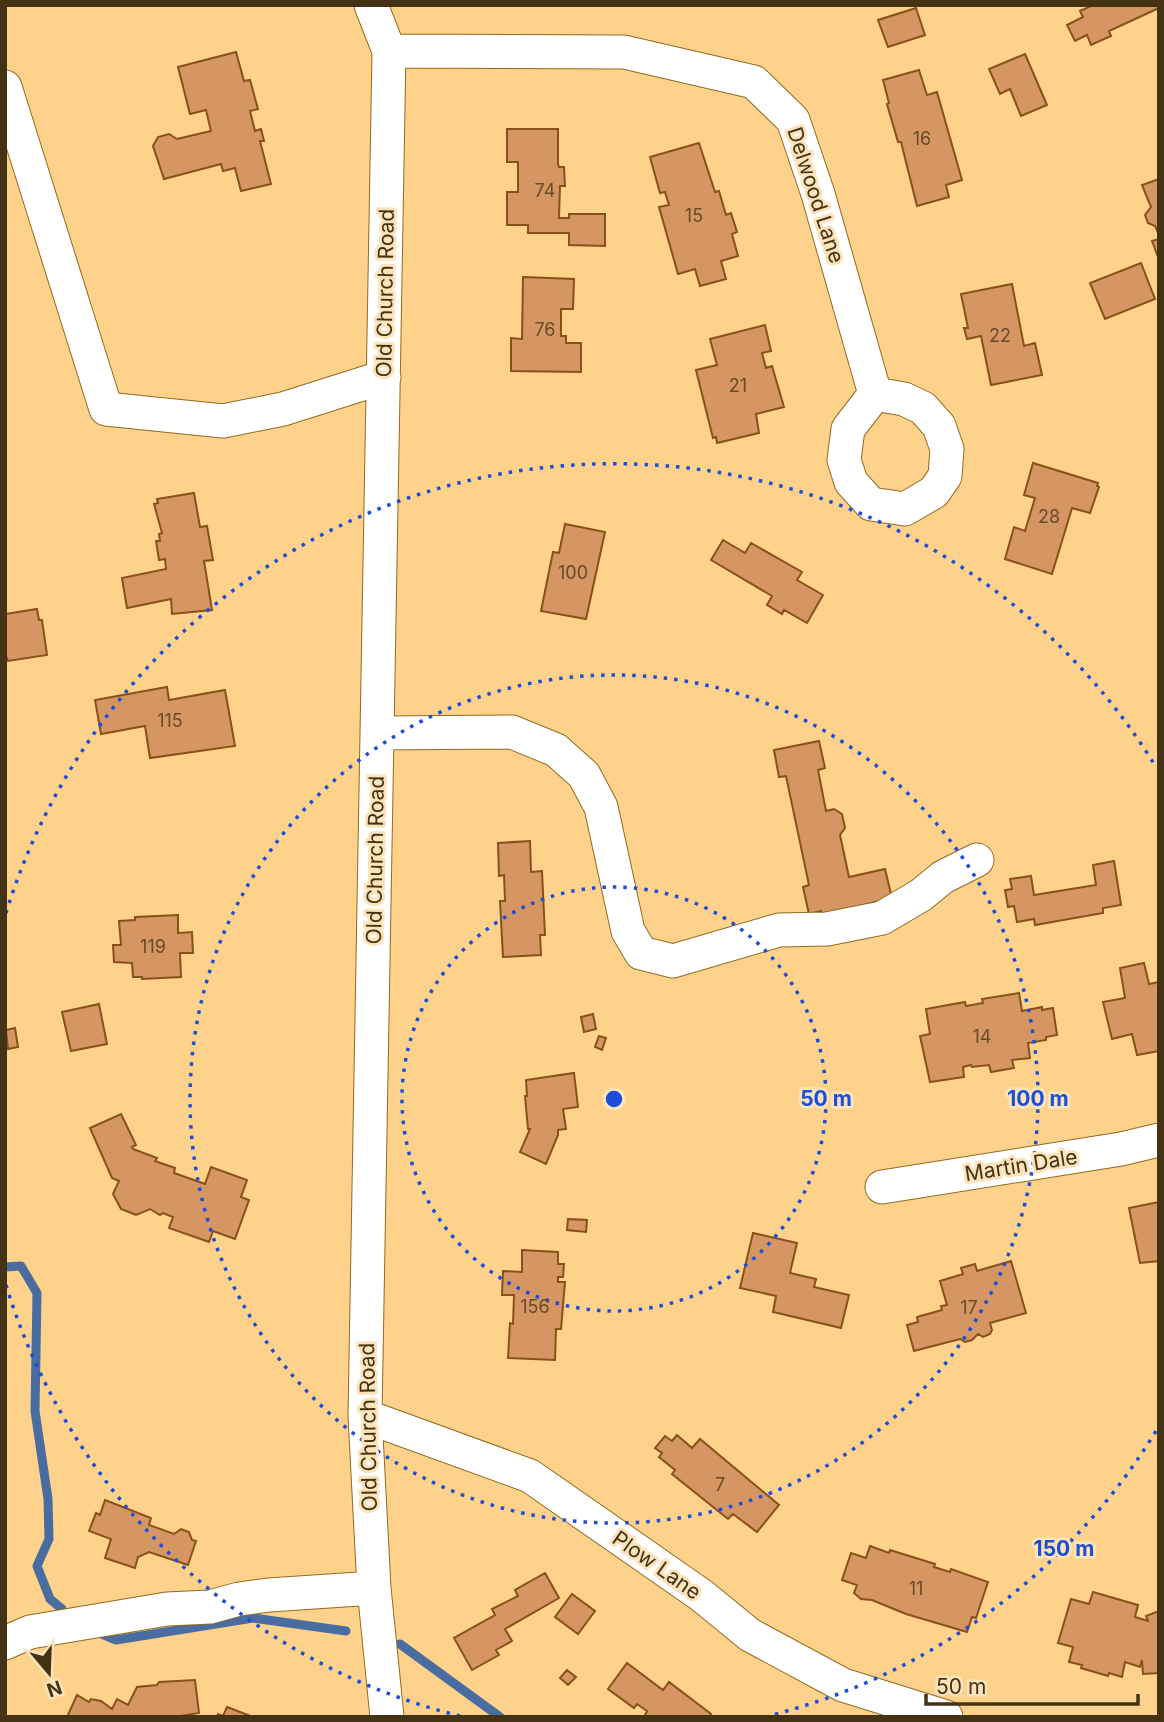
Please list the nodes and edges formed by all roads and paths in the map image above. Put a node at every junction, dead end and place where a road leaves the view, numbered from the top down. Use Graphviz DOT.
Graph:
graph roads {
  1 [pos="371,5"];
  2 [pos="389,51"];
  3 [pos="5,87"];
  4 [pos="384,377"];
  5 [pos="875,394"];
  6 [pos="377,733"];
  7 [pos="977,860"];
  8 [pos="1159,1140"];
  9 [pos="882,1187"];
  10 [pos="365,1416"];
  11 [pos="374,1588"];
  12 [pos="5,1643"];
  13 [pos="387,1717"];
  14 [pos="946,1717"];
  1 -- 2 [label="street, Old Church Road"];
  2 -- 4 [label="street, Old Church Road"];
  2 -- 5 [label="street, Delwood Lane"];
  3 -- 4 [label="street"];
  4 -- 6 [label="street, Old Church Road"];
  6 -- 7 [label="street"];
  6 -- 10 [label="street, Old Church Road"];
  8 -- 9 [label="street, Martin Dale"];
  10 -- 11 [label="street, Old Church Road"];
  10 -- 14 [label="street, Plow Lane"];
  11 -- 12 [label="street"];
  11 -- 13 [label="street, Old Church Road"];
}
